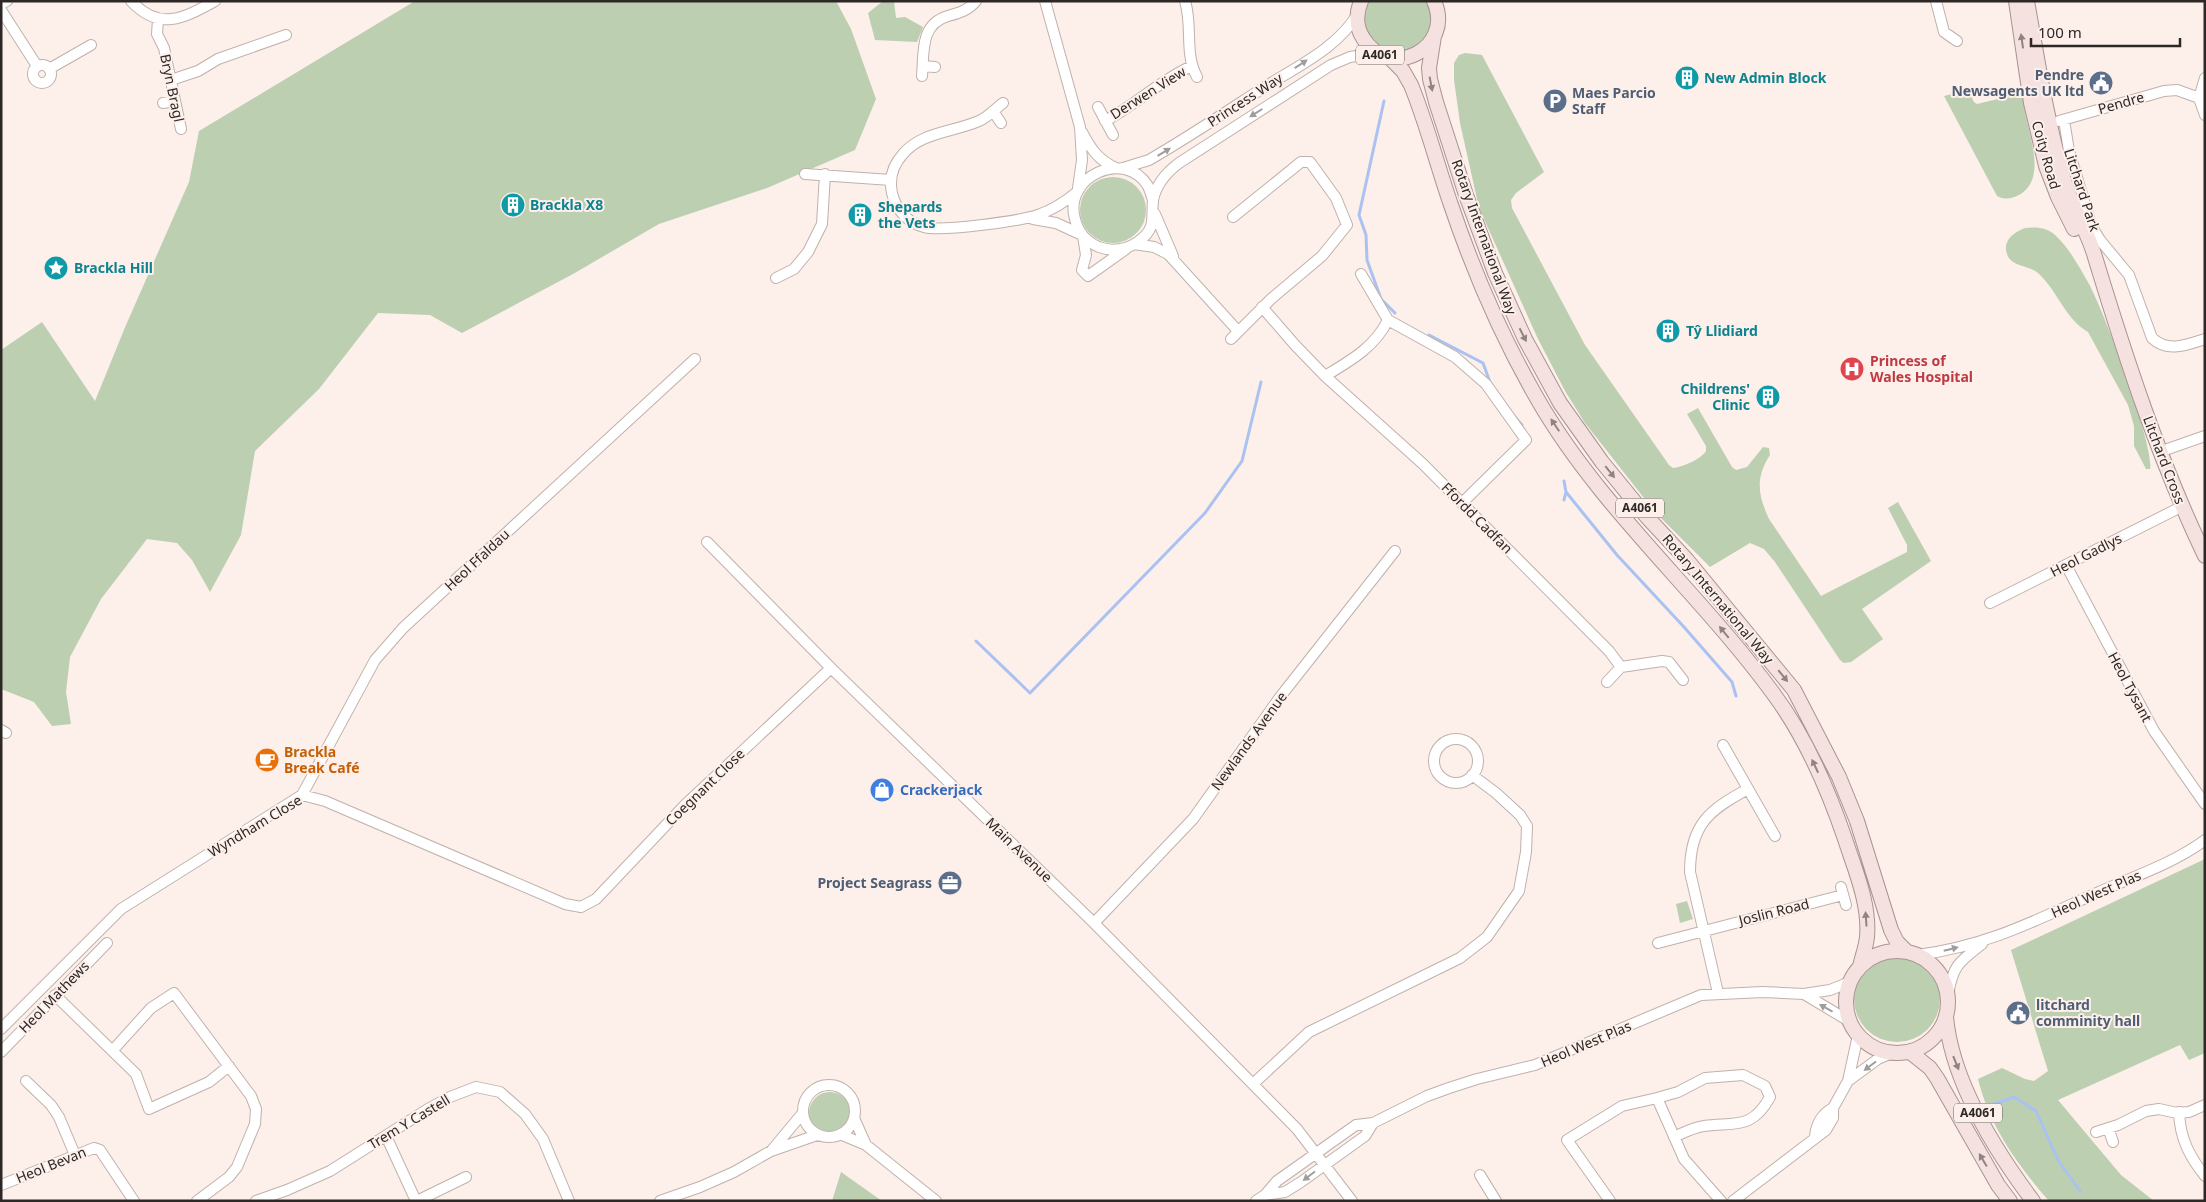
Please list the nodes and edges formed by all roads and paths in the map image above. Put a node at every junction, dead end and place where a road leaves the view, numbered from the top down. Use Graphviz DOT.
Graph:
graph roads {
  1 [pos="6,1"];
  2 [pos="131,1"];
  3 [pos="216,1"];
  4 [pos="976,1"];
  5 [pos="1045,1"];
  6 [pos="1185,1"];
  7 [pos="1434,1"];
  8 [pos="1936,1"];
  9 [pos="2016,1"];
  10 [pos="2027,1"];
  11 [pos="1,4"];
  12 [pos="1359,7"];
  13 [pos="1,10"];
  14 [pos="158,19"];
  15 [pos="286,35"];
  16 [pos="1434,36"];
  17 [pos="1957,41"];
  18 [pos="91,45"];
  19 [pos="1376,53"];
  20 [pos="1390,58"];
  21 [pos="37,66"];
  22 [pos="1192,66"];
  23 [pos="935,67"];
  24 [pos="50,69"];
  25 [pos="1197,77"];
  26 [pos="2205,78"];
  27 [pos="171,80"];
  28 [pos="2202,99"];
  29 [pos="175,101"];
  30 [pos="163,103"];
  31 [pos="1003,103"];
  32 [pos="1098,107"];
  33 [pos="993,112"];
  34 [pos="2205,115"];
  35 [pos="2064,120"];
  36 [pos="1105,121"];
  37 [pos="1002,123"];
  38 [pos="1080,127"];
  39 [pos="2044,127"];
  40 [pos="181,129"];
  41 [pos="1113,135"];
  42 [pos="1118,168"];
  43 [pos="805,174"];
  44 [pos="825,174"];
  45 [pos="891,180"];
  46 [pos="1077,191"];
  47 [pos="1154,206"];
  48 [pos="1234,217"];
  49 [pos="1024,218"];
  50 [pos="1083,236"];
  51 [pos="1132,246"];
  52 [pos="1175,260"];
  53 [pos="1362,274"];
  54 [pos="776,278"];
  55 [pos="1262,307"];
  56 [pos="1388,320"];
  57 [pos="2205,339"];
  58 [pos="695,359"];
  59 [pos="2129,363"];
  60 [pos="1325,376"];
  61 [pos="2205,436"];
  62 [pos="2159,452"];
  63 [pos="1462,503"];
  64 [pos="2181,507"];
  65 [pos="707,542"];
  66 [pos="1395,551"];
  67 [pos="2205,556"];
  68 [pos="2066,565"];
  69 [pos="1990,603"];
  70 [pos="1621,667"];
  71 [pos="831,668"];
  72 [pos="1683,680"];
  73 [pos="1608,682"];
  74 [pos="1723,745"];
  75 [pos="1472,775"];
  76 [pos="1748,790"];
  77 [pos="302,794"];
  78 [pos="2205,804"];
  79 [pos="1775,836"];
  80 [pos="2205,840"];
  81 [pos="1843,896"];
  82 [pos="581,907"];
  83 [pos="1094,923"];
  84 [pos="1704,930"];
  85 [pos="1985,942"];
  86 [pos="107,943"];
  87 [pos="1658,943"];
  88 [pos="1912,954"];
  89 [pos="1860,967"];
  90 [pos="1850,982"];
  91 [pos="1718,993"];
  92 [pos="1804,994"];
  93 [pos="55,995"];
  94 [pos="1948,995"];
  95 [pos="1946,1016"];
  96 [pos="1849,1020"];
  97 [pos="1,1029"];
  98 [pos="1858,1035"];
  99 [pos="113,1050"];
  100 [pos="1,1052"];
  101 [pos="1910,1052"];
  102 [pos="1892,1053"];
  103 [pos="229,1066"];
  104 [pos="26,1081"];
  105 [pos="1848,1081"];
  106 [pos="1253,1084"];
  107 [pos="1657,1098"];
  108 [pos="2205,1105"];
  109 [pos="2179,1112"];
  110 [pos="802,1114"];
  111 [pos="854,1118"];
  112 [pos="1374,1123"];
  113 [pos="2108,1128"];
  114 [pos="2096,1132"];
  115 [pos="817,1135"];
  116 [pos="842,1135"];
  117 [pos="386,1136"];
  118 [pos="1674,1137"];
  119 [pos="2113,1142"];
  120 [pos="866,1145"];
  121 [pos="771,1151"];
  122 [pos="1316,1153"];
  123 [pos="75,1155"];
  124 [pos="1324,1164"];
  125 [pos="2201,1165"];
  126 [pos="1480,1175"];
  127 [pos="2205,1176"];
  128 [pos="466,1177"];
  129 [pos="1,1186"];
  130 [pos="1265,1195"];
  131 [pos="134,1201"];
  132 [pos="197,1201"];
  133 [pos="256,1201"];
  134 [pos="417,1201"];
  135 [pos="569,1201"];
  136 [pos="660,1201"];
  137 [pos="936,1201"];
  138 [pos="1256,1201"];
  139 [pos="1352,1201"];
  140 [pos="1496,1201"];
  141 [pos="1610,1201"];
  142 [pos="1721,1201"];
  143 [pos="1733,1201"];
  144 [pos="2010,1201"];
  145 [pos="2033,1201"];
  1 -- 11 [label="street"];
  2 -- 14 [label="street"];
  3 -- 14 [label="street"];
  4 -- 23 [label="street"];
  5 -- 38 [label="street"];
  6 -- 22 [label="street, Derwen View"];
  7 -- 16 [label="main road, A4061"];
  8 -- 17 [label="street"];
  39 -- 9 [label="main road, Coity Road, one-way"];
  10 -- 39 [label="main road, Coity Road"];
  12 -- 19 [label="main road, A4061"];
  42 -- 12 [label="street, Princess Way, one-way"];
  13 -- 21 [label="street"];
  14 -- 27 [label="street, Bryn Bragl"];
  15 -- 27 [label="street"];
  16 -- 20 [label="main road, A4061"];
  16 -- 88 [label="main road, Rotary International Way / A4061, one-way"];
  18 -- 24 [label="street"];
  19 -- 20 [label="main road, A4061"];
  19 -- 47 [label="street, Princess Way, one-way"];
  89 -- 20 [label="main road, Rotary International Way / A4061, one-way"];
  21 -- 24 [label="street"];
  21 -- 24 [label="street"];
  22 -- 25 [label="street, Derwen View"];
  22 -- 36 [label="street, Derwen View"];
  26 -- 28 [label="street"];
  27 -- 29 [label="street, Bryn Bragl"];
  28 -- 34 [label="street"];
  28 -- 35 [label="street, Pendre"];
  29 -- 30 [label="street"];
  29 -- 40 [label="street, Bryn Bragl"];
  31 -- 33 [label="street"];
  32 -- 36 [label="street, Derwen View"];
  33 -- 37 [label="street"];
  33 -- 45 [label="street"];
  35 -- 39 [label="street, Pendre"];
  35 -- 57 [label="street, Litchard Park"];
  36 -- 41 [label="street, Derwen View"];
  38 -- 42 [label="street"];
  38 -- 46 [label="street"];
  39 -- 59 [label="main road, Coity Road"];
  42 -- 46 [label="street, Princess Way"];
  42 -- 47 [label="street"];
  43 -- 44 [label="street"];
  44 -- 45 [label="street"];
  44 -- 54 [label="street"];
  45 -- 49 [label="street"];
  46 -- 49 [label="street, Princess Way"];
  46 -- 50 [label="street"];
  47 -- 51 [label="street, Princess Way"];
  47 -- 52 [label="street"];
  48 -- 55 [label="street"];
  49 -- 50 [label="street"];
  50 -- 51 [label="street"];
  50 -- 51 [label="street, Princess Way"];
  51 -- 52 [label="street"];
  52 -- 55 [label="street"];
  53 -- 56 [label="street"];
  55 -- 60 [label="street, Ffordd Cadfan"];
  56 -- 60 [label="street"];
  56 -- 63 [label="street"];
  58 -- 77 [label="street, Heol Ffaldau"];
  59 -- 62 [label="main road, Litchard Cross"];
  60 -- 63 [label="street, Ffordd Cadfan"];
  61 -- 62 [label="street"];
  62 -- 64 [label="main road, Litchard Cross"];
  63 -- 70 [label="street, Ffordd Cadfan"];
  64 -- 67 [label="main road, Litchard Cross"];
  64 -- 68 [label="street, Heol Gadlys"];
  65 -- 71 [label="street, Main Avenue"];
  66 -- 83 [label="street, Newlands Avenue"];
  68 -- 69 [label="street, Heol Gadlys"];
  68 -- 78 [label="street, Heol Tysant"];
  70 -- 72 [label="street"];
  70 -- 73 [label="street"];
  71 -- 82 [label="street, Coegnant Close"];
  71 -- 83 [label="street, Main Avenue"];
  74 -- 76 [label="street"];
  75 -- 75 [label="street"];
  75 -- 106 [label="street"];
  76 -- 79 [label="street"];
  76 -- 84 [label="street"];
  77 -- 82 [label="street, Wyndham Close"];
  77 -- 97 [label="street, Wyndham Close"];
  80 -- 85 [label="street, Heol West Plas"];
  81 -- 84 [label="street, Joslin Road"];
  83 -- 106 [label="street, Main Avenue"];
  84 -- 87 [label="street, Joslin Road"];
  84 -- 91 [label="street"];
  88 -- 85 [label="street, Heol West Plas, one-way"];
  85 -- 94 [label="street, Heol West Plas"];
  86 -- 93 [label="street, Heol Mathews"];
  88 -- 89 [label="main road"];
  88 -- 94 [label="main road"];
  89 -- 90 [label="main road"];
  90 -- 92 [label="street, Heol West Plas"];
  90 -- 96 [label="main road"];
  91 -- 92 [label="street, Heol West Plas"];
  91 -- 112 [label="street, Heol West Plas"];
  96 -- 92 [label="street, Heol West Plas, one-way"];
  93 -- 99 [label="street"];
  93 -- 100 [label="street, Heol Mathews"];
  94 -- 95 [label="main road"];
  95 -- 101 [label="main road"];
  95 -- 145 [label="main road, A4061, one-way"];
  96 -- 98 [label="main road"];
  98 -- 102 [label="main road"];
  98 -- 105 [label="street"];
  99 -- 103 [label="street"];
  99 -- 103 [label="street"];
  101 -- 102 [label="main road"];
  144 -- 101 [label="main road, A4061, one-way"];
  102 -- 105 [label="street, one-way"];
  103 -- 132 [label="street"];
  104 -- 123 [label="street"];
  105 -- 143 [label="street"];
  106 -- 122 [label="street, Main Avenue"];
  107 -- 118 [label="street"];
  107 -- 118 [label="street"];
  107 -- 141 [label="street"];
  108 -- 109 [label="street"];
  109 -- 113 [label="street"];
  109 -- 125 [label="street"];
  110 -- 111 [label="street"];
  110 -- 115 [label="street"];
  110 -- 121 [label="street"];
  111 -- 116 [label="street"];
  111 -- 120 [label="street"];
  112 -- 122 [label="street, Heol West Plas"];
  112 -- 124 [label="street, Heol West Plas"];
  113 -- 114 [label="street"];
  113 -- 119 [label="street"];
  115 -- 116 [label="street"];
  115 -- 121 [label="street"];
  116 -- 120 [label="street"];
  117 -- 133 [label="street, Trem Y Castell"];
  117 -- 134 [label="street"];
  117 -- 135 [label="street, Trem Y Castell"];
  118 -- 142 [label="street"];
  120 -- 137 [label="street"];
  121 -- 136 [label="street"];
  122 -- 124 [label="street, Main Avenue"];
  122 -- 130 [label="street, Heol West Plas"];
  123 -- 129 [label="street, Heol Bevan"];
  123 -- 131 [label="street, Heol Bevan"];
  124 -- 130 [label="street, Heol West Plas, one-way"];
  124 -- 139 [label="street, Main Avenue"];
  125 -- 127 [label="street"];
  126 -- 140 [label="street"];
  128 -- 134 [label="street"];
  130 -- 138 [label="street, Heol West Plas"];
}
